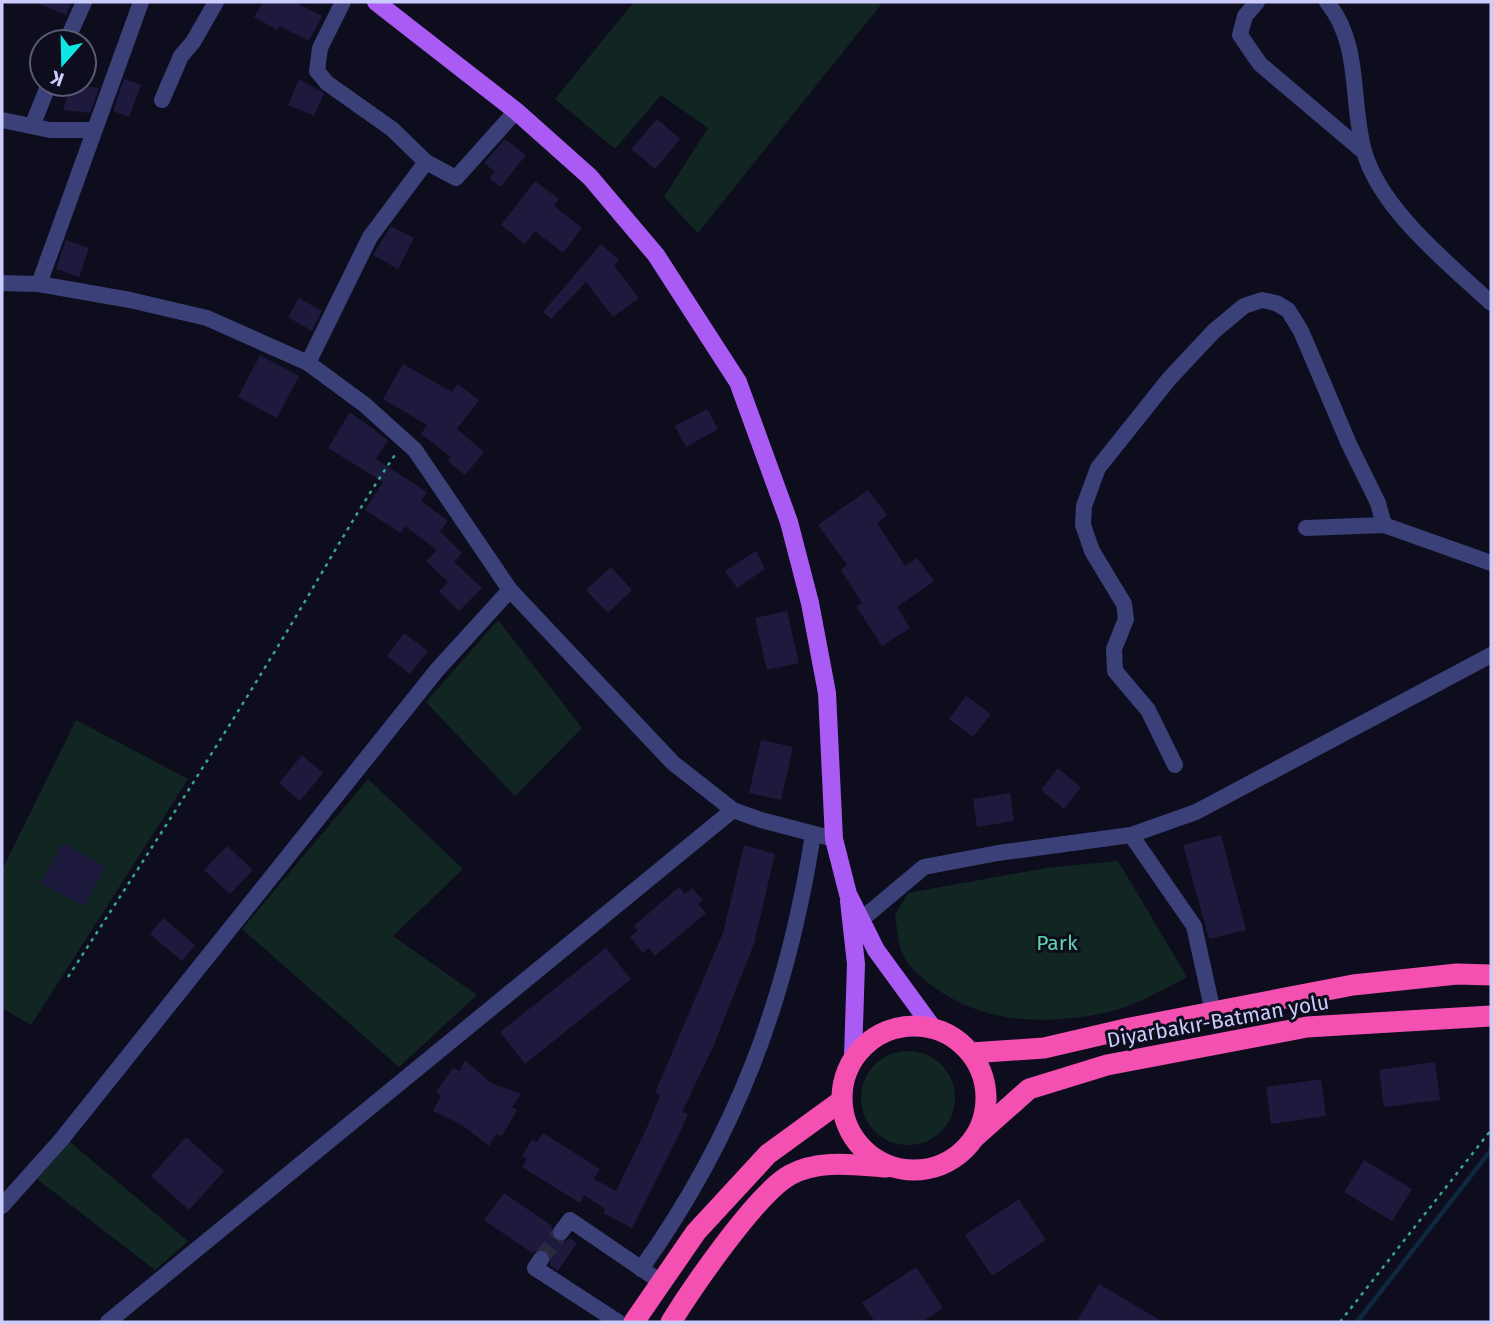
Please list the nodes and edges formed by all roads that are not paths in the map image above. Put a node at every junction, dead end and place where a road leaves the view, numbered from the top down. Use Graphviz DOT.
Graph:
graph roads {
  1 [pos="84,2"];
  2 [pos="141,2"];
  3 [pos="215,2"];
  4 [pos="343,2"];
  5 [pos="376,2"];
  6 [pos="1257,2"];
  7 [pos="1327,2"];
  8 [pos="72,28"];
  9 [pos="43,98"];
  10 [pos="162,100"];
  11 [pos="516,111"];
  12 [pos="2,120"];
  13 [pos="32,126"];
  14 [pos="92,130"];
  15 [pos="1364,152"];
  16 [pos="426,162"];
  17 [pos="2,283"];
  18 [pos="39,284"];
  19 [pos="1491,303"];
  20 [pos="308,363"];
  21 [pos="1384,525"];
  22 [pos="1306,528"];
  23 [pos="1491,563"];
  24 [pos="510,590"];
  25 [pos="1491,655"];
  26 [pos="1175,765"];
  27 [pos="733,810"];
  28 [pos="813,834"];
  29 [pos="1131,835"];
  30 [pos="834,839"];
  31 [pos="848,894"];
  32 [pos="862,919"];
  33 [pos="856,964"];
  34 [pos="1491,975"];
  35 [pos="1213,1012"];
  36 [pos="1491,1016"];
  37 [pos="933,1028"];
  38 [pos="971,1053"];
  39 [pos="853,1057"];
  40 [pos="841,1101"];
  41 [pos="974,1138"];
  42 [pos="894,1168"];
  43 [pos="2,1206"];
  44 [pos="561,1233"];
  45 [pos="541,1259"];
  46 [pos="641,1269"];
  47 [pos="661,1282"];
  48 [pos="108,1322"];
  49 [pos="618,1322"];
  50 [pos="634,1322"];
  51 [pos="671,1322"];
  1 -- 8 [label="street"];
  2 -- 14 [label="street"];
  3 -- 10 [label="street"];
  4 -- 16 [label="street"];
  5 -- 11 [label="main road"];
  6 -- 15 [label="street"];
  7 -- 15 [label="street"];
  9 -- 13 [label="street"];
  11 -- 16 [label="street"];
  11 -- 30 [label="main road"];
  12 -- 13 [label="street"];
  13 -- 14 [label="street"];
  14 -- 18 [label="street"];
  15 -- 19 [label="street"];
  16 -- 20 [label="street"];
  17 -- 18 [label="street"];
  18 -- 20 [label="street"];
  20 -- 24 [label="street"];
  21 -- 22 [label="street"];
  21 -- 23 [label="street"];
  21 -- 26 [label="street"];
  24 -- 27 [label="street"];
  24 -- 43 [label="street"];
  25 -- 29 [label="street"];
  27 -- 28 [label="street"];
  27 -- 48 [label="street"];
  28 -- 30 [label="street"];
  28 -- 46 [label="street"];
  29 -- 32 [label="street"];
  29 -- 35 [label="street"];
  30 -- 31 [label="main road"];
  31 -- 32 [label="main road"];
  31 -- 33 [label="main road"];
  32 -- 33 [label="street"];
  32 -- 37 [label="main road"];
  33 -- 39 [label="main road"];
  34 -- 35 [label="highway, Diyarbakır-Batman yolu"];
  35 -- 38 [label="highway, Diyarbakır-Batman yolu"];
  36 -- 41 [label="highway, Diyarbakır-Batman yolu"];
  37 -- 38 [label="highway"];
  37 -- 39 [label="highway"];
  38 -- 41 [label="highway"];
  39 -- 40 [label="highway"];
  40 -- 42 [label="highway"];
  40 -- 47 [label="highway"];
  41 -- 42 [label="highway"];
  42 -- 51 [label="highway"];
  44 -- 46 [label="street"];
  45 -- 49 [label="street"];
  46 -- 47 [label="street"];
  47 -- 50 [label="highway"];
}
